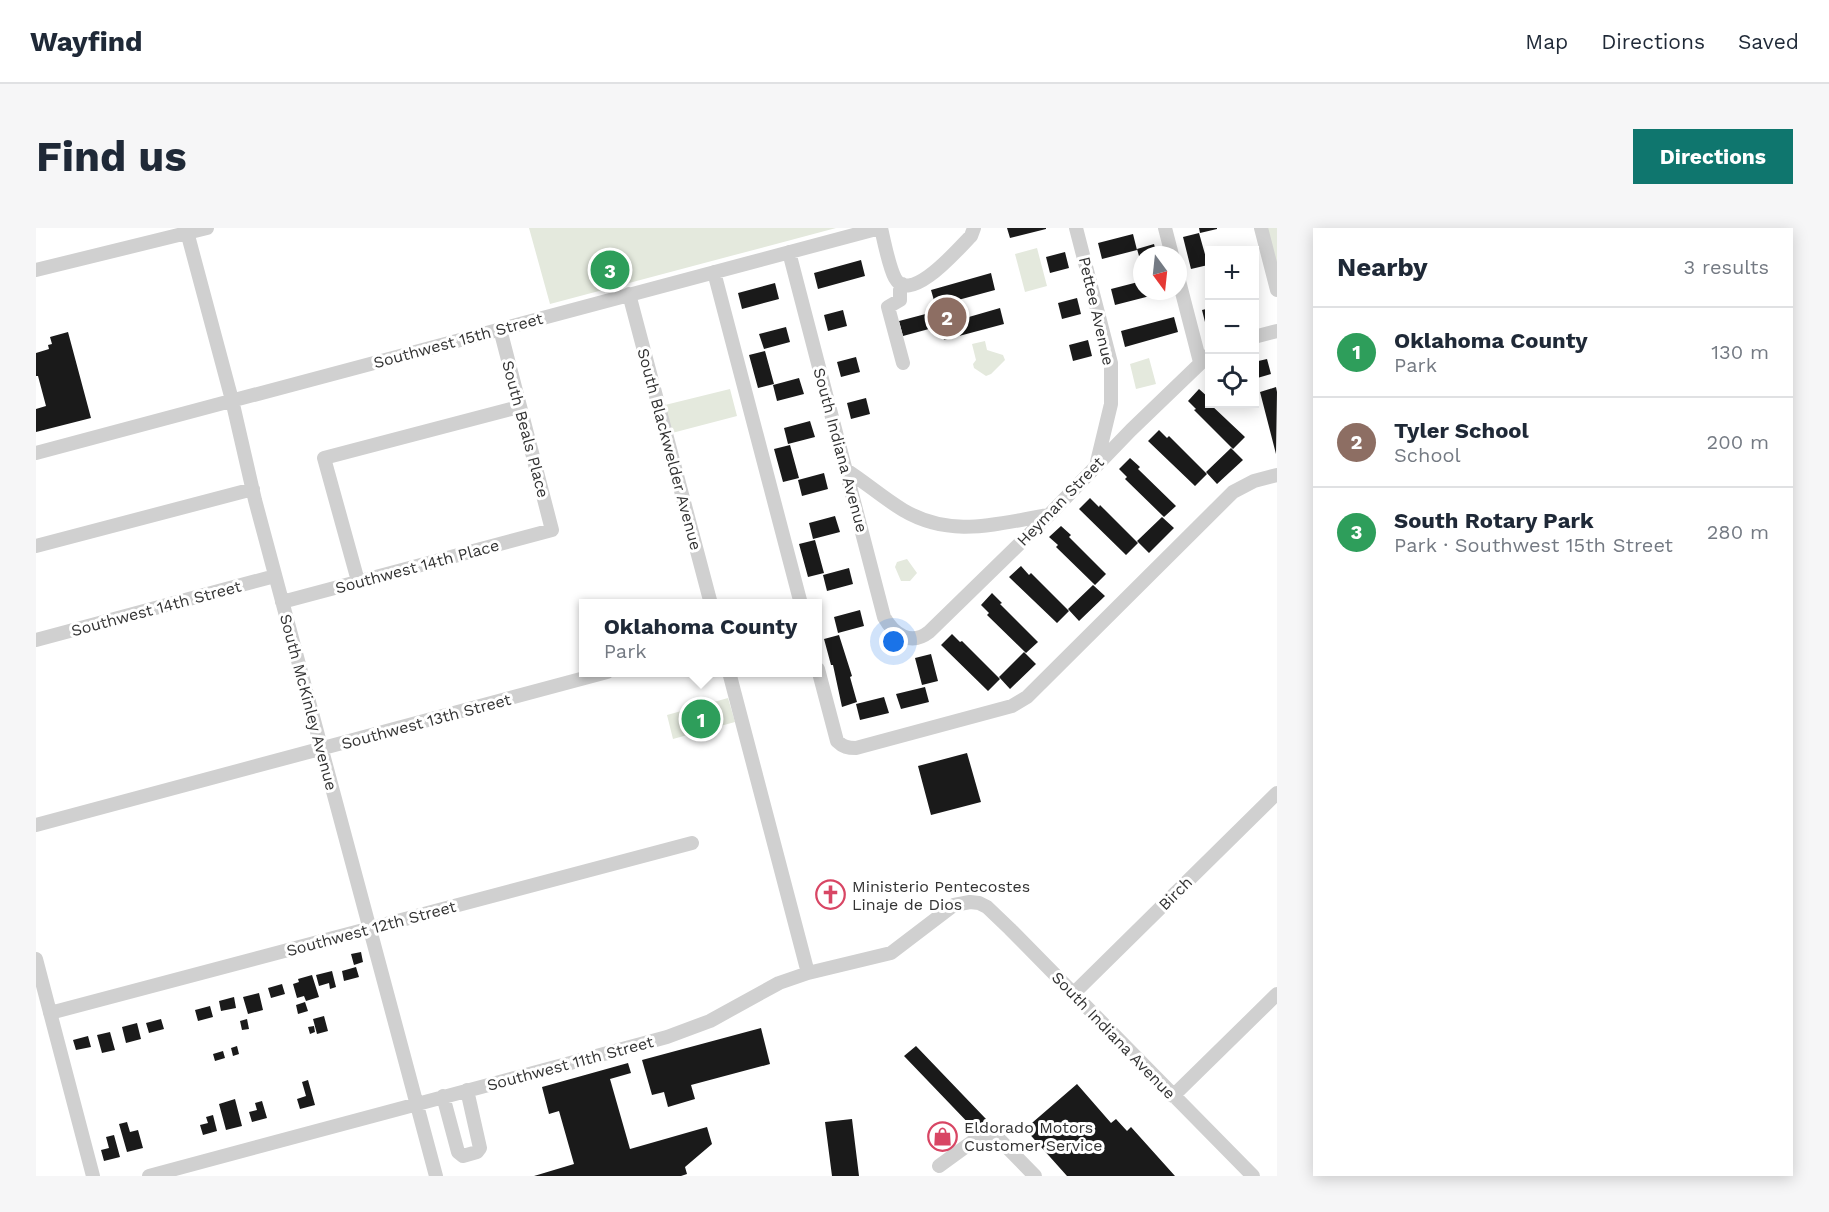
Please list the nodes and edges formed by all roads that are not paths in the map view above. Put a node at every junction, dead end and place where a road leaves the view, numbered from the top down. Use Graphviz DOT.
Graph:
graph roads {
  1 [pos="207,228"];
  2 [pos="880,228"];
  3 [pos="974,228"];
  4 [pos="1076,228"];
  5 [pos="1165,228"];
  6 [pos="1261,228"];
  7 [pos="187,231"];
  8 [pos="1170,246"];
  9 [pos="789,252"];
  10 [pos="36,270"];
  11 [pos="714,272"];
  12 [pos="902,284"];
  13 [pos="1277,290"];
  14 [pos="629,294"];
  15 [pos="1186,300"];
  16 [pos="500,329"];
  17 [pos="1277,331"];
  18 [pos="1259,336"];
  19 [pos="1205,358"];
  20 [pos="903,363"];
  21 [pos="232,400"];
  22 [pos="519,407"];
  23 [pos="36,453"];
  24 [pos="1097,464"];
  25 [pos="846,470"];
  26 [pos="1277,475"];
  27 [pos="253,489"];
  28 [pos="1049,514"];
  29 [pos="552,530"];
  30 [pos="36,546"];
  31 [pos="275,576"];
  32 [pos="358,581"];
  33 [pos="710,599"];
  34 [pos="800,599"];
  35 [pos="282,602"];
  36 [pos="907,639"];
  37 [pos="36,640"];
  38 [pos="588,677"];
  39 [pos="730,677"];
  40 [pos="820,677"];
  41 [pos="322,749"];
  42 [pos="1277,793"];
  43 [pos="36,825"];
  44 [pos="692,843"];
  45 [pos="970,902"];
  46 [pos="369,928"];
  47 [pos="36,959"];
  48 [pos="808,973"];
  49 [pos="1074,993"];
  50 [pos="1277,994"];
  51 [pos="50,1013"];
  52 [pos="467,1090"];
  53 [pos="443,1096"];
  54 [pos="1173,1096"];
  55 [pos="417,1103"];
  56 [pos="939,1166"];
  57 [pos="93,1176"];
  58 [pos="149,1176"];
  59 [pos="436,1176"];
  60 [pos="1035,1176"];
  61 [pos="1253,1176"];
  1 -- 7 [label="street"];
  2 -- 9 [label="street, Southwest 15th Street"];
  2 -- 12 [label="street"];
  3 -- 12 [label="street"];
  4 -- 24 [label="street, Pettee Avenue"];
  5 -- 8 [label="street"];
  6 -- 13 [label="street"];
  7 -- 10 [label="street"];
  7 -- 21 [label="street, South McKinley Avenue"];
  9 -- 11 [label="street, Southwest 15th Street"];
  9 -- 25 [label="street, South Indiana Avenue"];
  11 -- 14 [label="street, Southwest 15th Street"];
  11 -- 34 [label="street"];
  12 -- 20 [label="street"];
  14 -- 16 [label="street, Southwest 15th Street"];
  14 -- 33 [label="street, South Blackwelder Avenue"];
  15 -- 19 [label="street"];
  16 -- 21 [label="street, Southwest 15th Street"];
  16 -- 22 [label="street, South Beals Place"];
  17 -- 18 [label="street"];
  19 -- 24 [label="street, Heyman Street"];
  21 -- 23 [label="street, Southwest 15th Street"];
  21 -- 27 [label="street, South McKinley Avenue"];
  22 -- 29 [label="street, South Beals Place"];
  22 -- 32 [label="street"];
  24 -- 28 [label="street, Heyman Street"];
  25 -- 28 [label="street"];
  25 -- 36 [label="street, South Indiana Avenue"];
  26 -- 40 [label="street"];
  27 -- 30 [label="street"];
  27 -- 31 [label="street, South McKinley Avenue"];
  28 -- 36 [label="street, Heyman Street"];
  29 -- 32 [label="street, Southwest 14th Place"];
  31 -- 35 [label="street, South McKinley Avenue"];
  31 -- 37 [label="street, Southwest 14th Street"];
  32 -- 35 [label="street, Southwest 14th Place"];
  35 -- 41 [label="street, South McKinley Avenue"];
  38 -- 41 [label="street, Southwest 13th Street"];
  39 -- 48 [label="street"];
  41 -- 43 [label="street, Southwest 13th Street"];
  41 -- 46 [label="street, South McKinley Avenue"];
  42 -- 49 [label="street, Birch"];
  44 -- 46 [label="street, Southwest 12th Street"];
  45 -- 48 [label="street, Southwest 11th Street"];
  45 -- 49 [label="street, South Indiana Avenue"];
  46 -- 51 [label="street, Southwest 12th Street"];
  46 -- 55 [label="street, South McKinley Avenue"];
  47 -- 51 [label="street"];
  48 -- 52 [label="street, Southwest 11th Street"];
  49 -- 54 [label="street, South Indiana Avenue"];
  50 -- 54 [label="street"];
  51 -- 57 [label="street"];
  52 -- 53 [label="street, Southwest 11th Street"];
  52 -- 53 [label="street"];
  53 -- 55 [label="street, Southwest 11th Street"];
  54 -- 61 [label="street, South Indiana Avenue"];
  55 -- 58 [label="street, Southwest 11th Street"];
  55 -- 59 [label="street, South McKinley Avenue"];
  56 -- 60 [label="street"];
}
